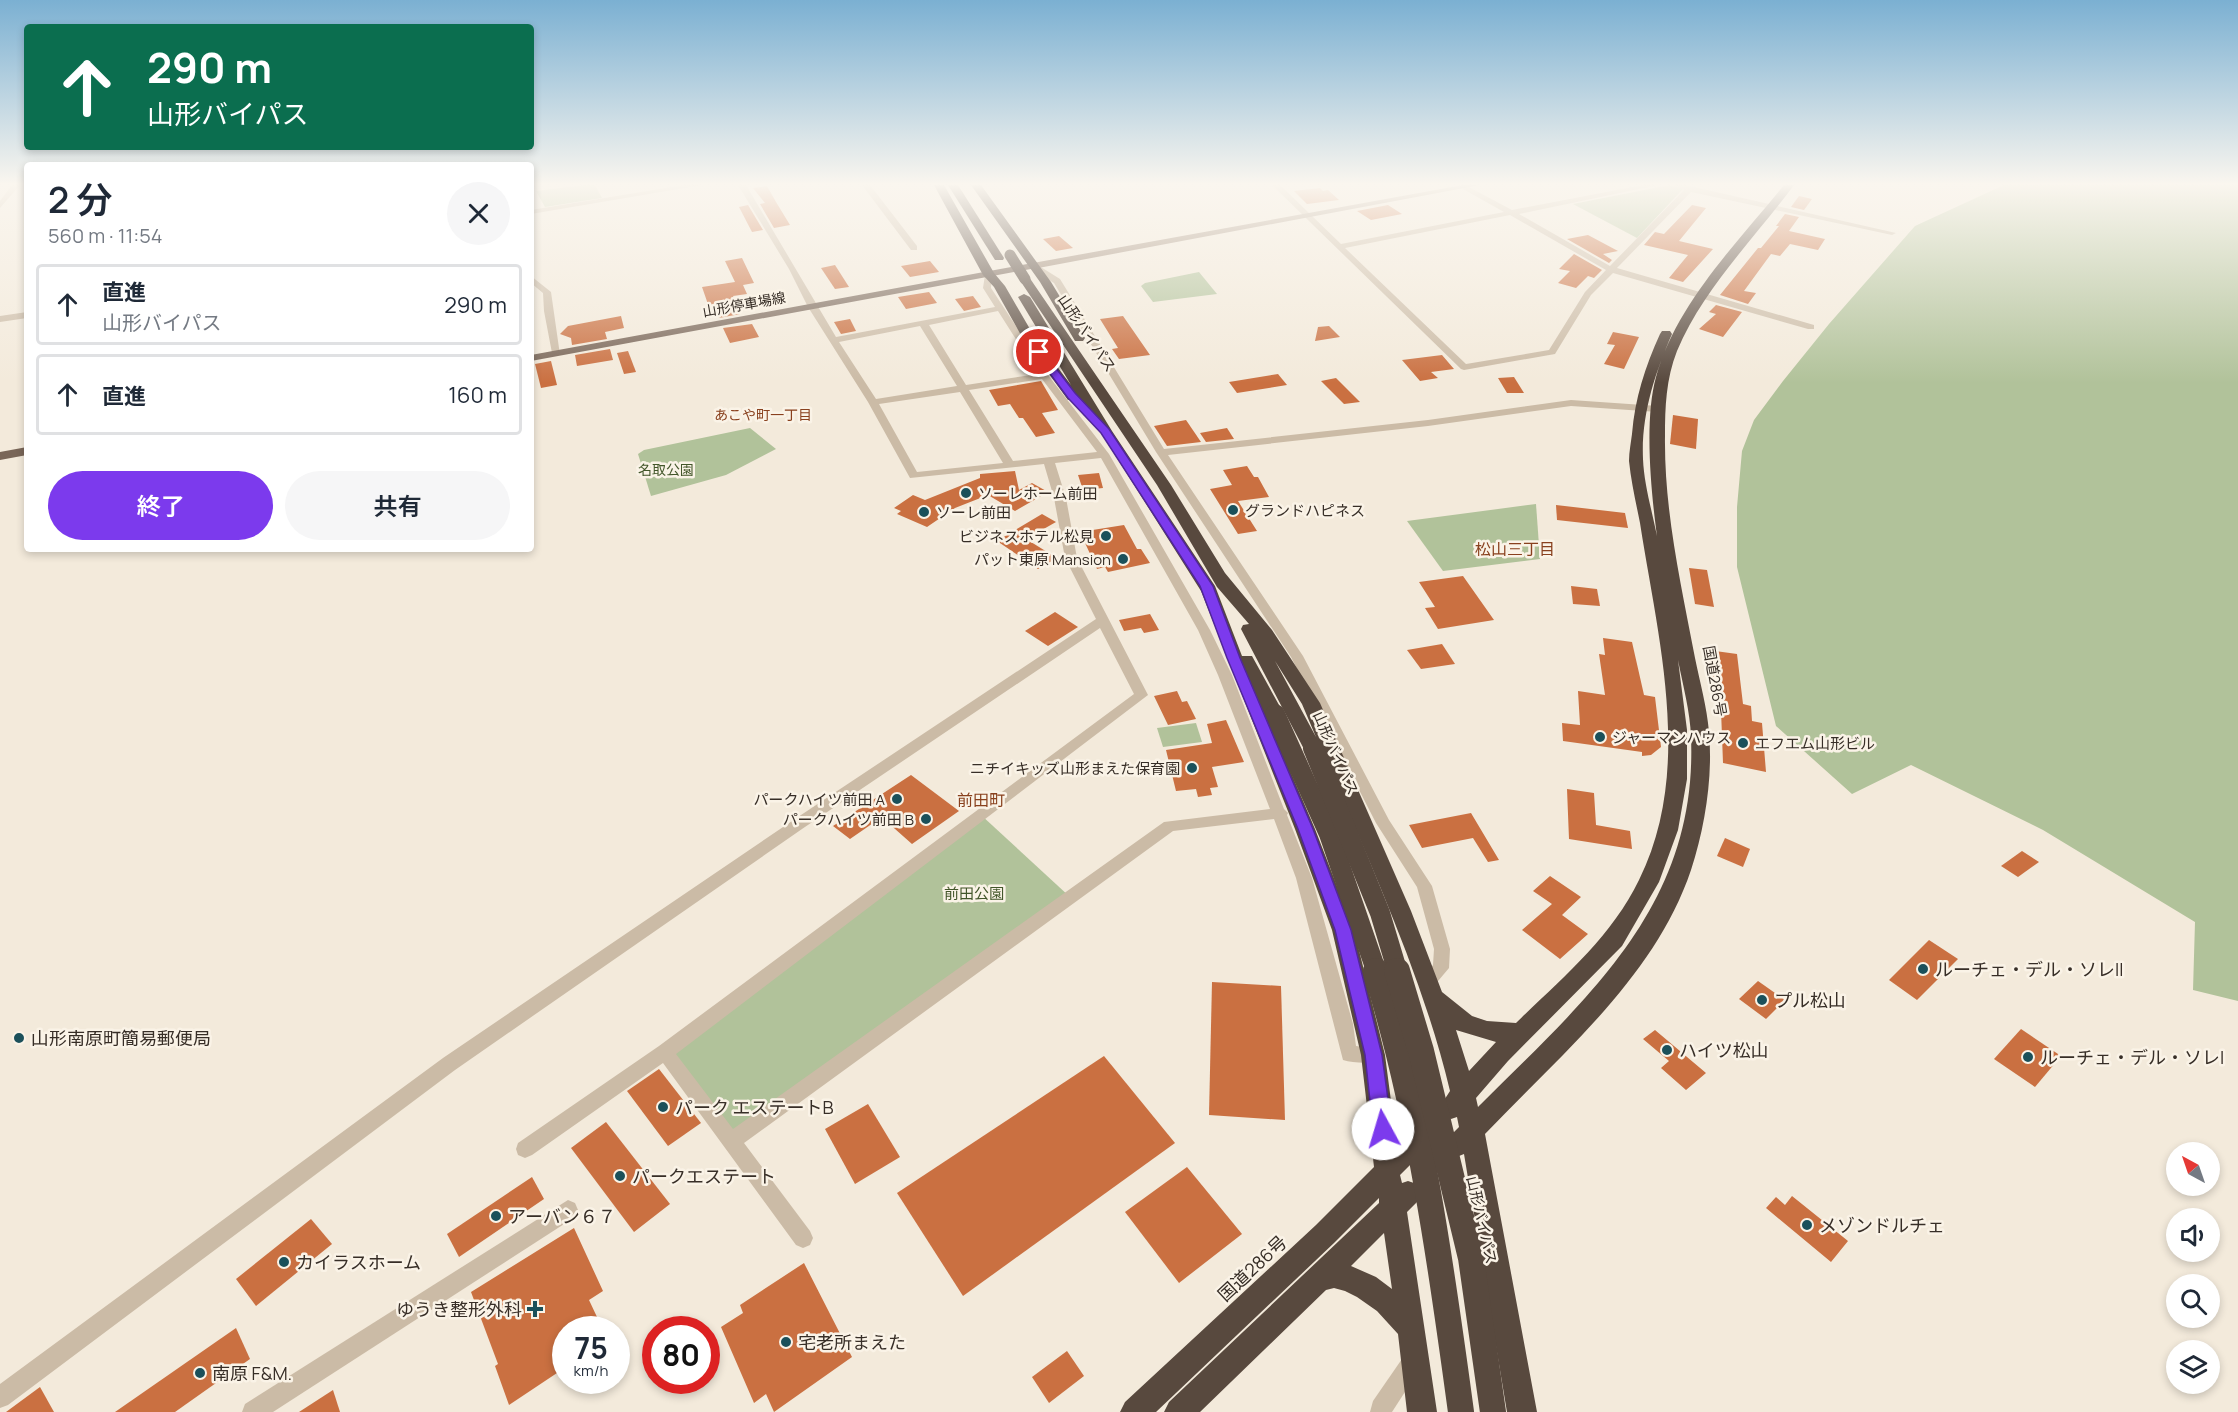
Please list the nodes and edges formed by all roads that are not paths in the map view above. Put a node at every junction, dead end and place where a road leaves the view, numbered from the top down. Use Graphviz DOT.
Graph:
graph roads {
  1 [pos="783,251"];
  2 [pos="976,251"];
  3 [pos="1000,251"];
  4 [pos="1001,251"];
  5 [pos="1014,251"];
  6 [pos="1128,251"];
  7 [pos="1346,251"];
  8 [pos="1578,251"];
  9 [pos="1628,251"];
  10 [pos="1732,251"];
  11 [pos="1004,256"];
  12 [pos="1610,269"];
  13 [pos="1026,272"];
  14 [pos="988,273"];
  15 [pos="534,281"];
  16 [pos="1698,295"];
  17 [pos="811,304"];
  18 [pos="1001,308"];
  19 [pos="24,315"];
  20 [pos="0,319"];
  21 [pos="923,323"];
  22 [pos="1811,327"];
  23 [pos="835,340"];
  24 [pos="557,350"];
  25 [pos="534,352"];
  26 [pos="534,357"];
  27 [pos="1044,376"];
  28 [pos="963,388"];
  29 [pos="873,402"];
  30 [pos="1649,408"];
  31 [pos="1105,431"];
  32 [pos="24,445"];
  33 [pos="0,449"];
  34 [pos="24,452"];
  35 [pos="1161,452"];
  36 [pos="1104,454"];
  37 [pos="0,456"];
  38 [pos="1049,462"];
  39 [pos="1009,464"];
  40 [pos="1213,582"];
  41 [pos="1102,621"];
  42 [pos="1281,813"];
  43 [pos="1429,988"];
  44 [pos="1523,1033"];
  45 [pos="665,1052"];
  46 [pos="1373,1055"];
  47 [pos="1457,1102"];
  48 [pos="1465,1137"];
  49 [pos="732,1141"];
  50 [pos="525,1149"];
  51 [pos="1394,1164"];
  52 [pos="1400,1200"];
  53 [pos="568,1210"];
  54 [pos="804,1238"];
  55 [pos="1316,1280"];
  56 [pos="1411,1329"];
  57 [pos="1415,1358"];
  58 [pos="0,1396"];
  59 [pos="1376,1411"];
  60 [pos="253,1412"];
  61 [pos="1135,1412"];
  62 [pos="1179,1412"];
  63 [pos="1422,1412"];
  64 [pos="1461,1412"];
  65 [pos="1494,1412"];
  66 [pos="1522,1412"];
  1 -- 17 [label="street"];
  2 -- 14 [label="highway"];
  3 -- 11 [label="highway, 山形バイパス"];
  4 -- 11 [label="highway, 山形バイパス"];
  5 -- 13 [label="highway"];
  6 -- 13 [label="main road"];
  7 -- 12 [label="street"];
  8 -- 12 [label="street"];
  9 -- 12 [label="street"];
  10 -- 16 [label="highway, 国道286号"];
  11 -- 13 [label="highway, 山形バイパス"];
  12 -- 16 [label="street"];
  13 -- 14 [label="main road, 山形停車場線"];
  13 -- 31 [label="highway, 山形バイパス"];
  13 -- 35 [label="street"];
  13 -- 40 [label="highway, 山形バイパス"];
  14 -- 17 [label="main road, 山形停車場線"];
  14 -- 18 [label="street"];
  14 -- 31 [label="highway"];
  15 -- 24 [label="street"];
  16 -- 22 [label="street"];
  16 -- 30 [label="highway, 国道286号"];
  17 -- 23 [label="street"];
  17 -- 24 [label="main road, 山形停車場線"];
  18 -- 21 [label="street"];
  18 -- 27 [label="street"];
  19 -- 20 [label="street"];
  21 -- 23 [label="street"];
  21 -- 28 [label="street"];
  23 -- 29 [label="street"];
  24 -- 25 [label="main road, 山形停車場線"];
  24 -- 26 [label="main road, 山形停車場線"];
  27 -- 28 [label="street"];
  27 -- 36 [label="street"];
  28 -- 29 [label="street"];
  28 -- 39 [label="street"];
  29 -- 39 [label="street"];
  30 -- 35 [label="street"];
  30 -- 44 [label="highway, 国道286号"];
  30 -- 48 [label="highway, 国道286号"];
  31 -- 40 [label="highway, 山形バイパス"];
  32 -- 33 [label="main road"];
  34 -- 37 [label="main road"];
  35 -- 43 [label="street"];
  36 -- 38 [label="street"];
  36 -- 42 [label="street"];
  38 -- 39 [label="street"];
  38 -- 41 [label="street"];
  40 -- 43 [label="highway"];
  40 -- 46 [label="highway"];
  40 -- 64 [label="highway, 山形バイパス, bridge"];
  40 -- 65 [label="highway, 山形バイパス, bridge"];
  41 -- 45 [label="street"];
  41 -- 58 [label="street"];
  42 -- 46 [label="street"];
  42 -- 49 [label="street"];
  43 -- 44 [label="highway"];
  43 -- 47 [label="highway"];
  44 -- 47 [label="highway, 国道286号"];
  45 -- 49 [label="street"];
  45 -- 50 [label="street"];
  46 -- 51 [label="highway"];
  47 -- 48 [label="highway"];
  48 -- 66 [label="highway"];
  49 -- 54 [label="street"];
  51 -- 52 [label="highway"];
  51 -- 61 [label="highway, 国道286号"];
  52 -- 55 [label="highway"];
  52 -- 56 [label="highway"];
  53 -- 60 [label="street"];
  55 -- 56 [label="highway"];
  55 -- 62 [label="highway"];
  56 -- 57 [label="highway"];
  57 -- 59 [label="street"];
  57 -- 63 [label="highway"];
}
